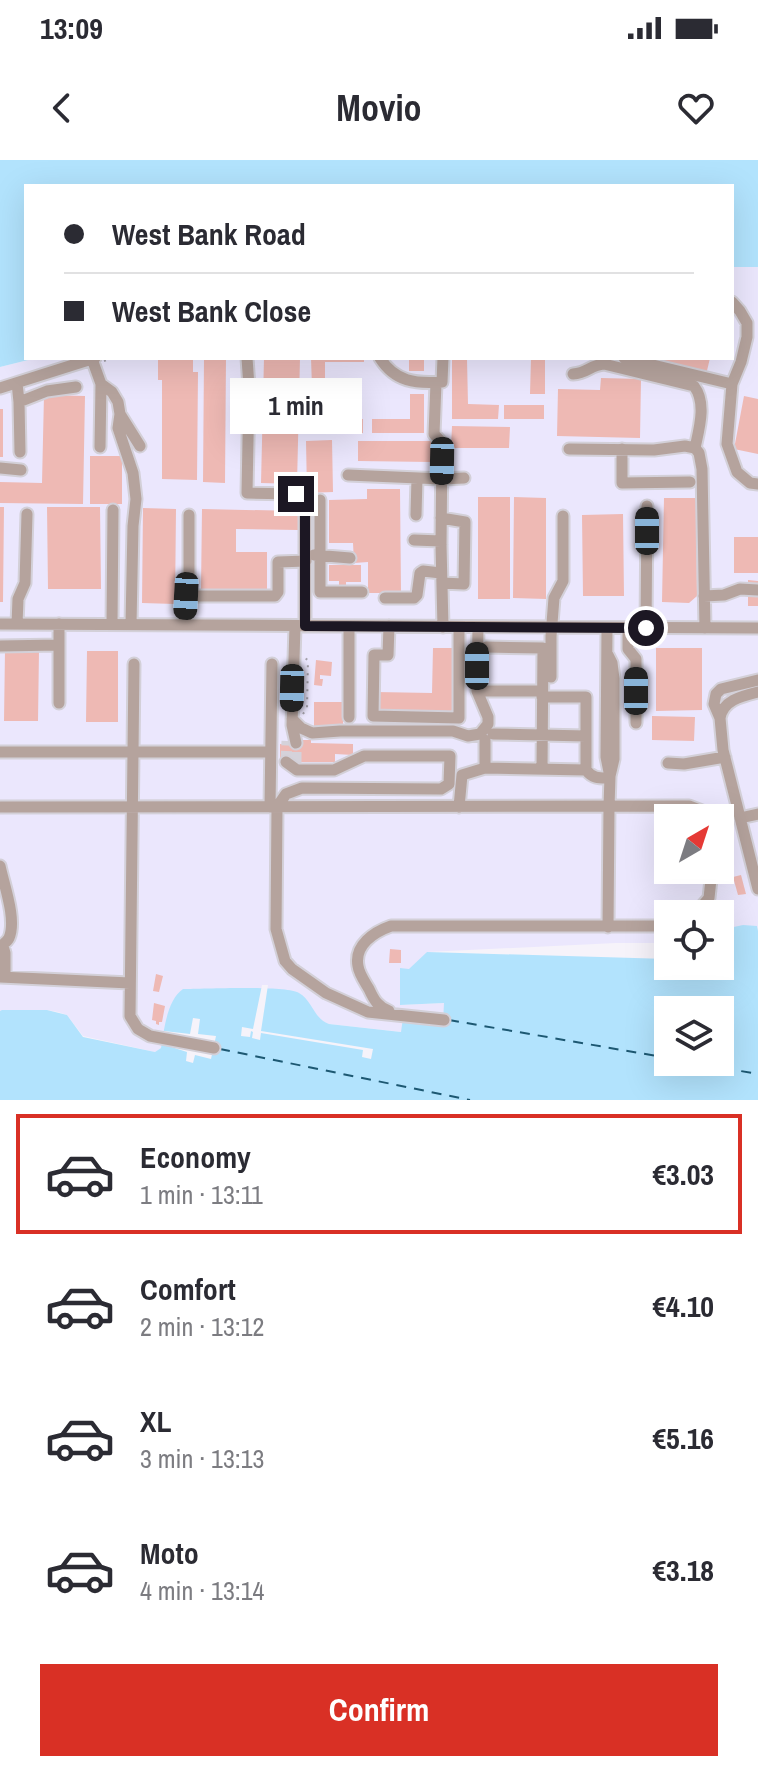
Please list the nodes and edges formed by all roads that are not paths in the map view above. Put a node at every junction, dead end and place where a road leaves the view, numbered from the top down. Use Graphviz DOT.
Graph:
graph roads {
  1 [pos="734,304"];
  2 [pos="91,360"];
  3 [pos="94,360"];
  4 [pos="247,360"];
  5 [pos="443,360"];
  6 [pos="632,360"];
  7 [pos="382,365"];
  8 [pos="573,374"];
  9 [pos="17,383"];
  10 [pos="436,383"];
  11 [pos="101,384"];
  12 [pos="732,384"];
  13 [pos="76,387"];
  14 [pos="0,388"];
  15 [pos="19,402"];
  16 [pos="120,414"];
  17 [pos="140,446"];
  18 [pos="100,447"];
  19 [pos="695,448"];
  20 [pos="569,449"];
  21 [pos="622,449"];
  22 [pos="20,452"];
  23 [pos="0,468"];
  24 [pos="21,470"];
  25 [pos="348,475"];
  26 [pos="417,478"];
  27 [pos="464,478"];
  28 [pos="442,479"];
  29 [pos="690,482"];
  30 [pos="758,484"];
  31 [pos="320,500"];
  32 [pos="647,506"];
  33 [pos="113,510"];
  34 [pos="27,514"];
  35 [pos="189,515"];
  36 [pos="416,515"];
  37 [pos="563,516"];
  38 [pos="441,518"];
  39 [pos="414,540"];
  40 [pos="441,541"];
  41 [pos="320,555"];
  42 [pos="306,558"];
  43 [pos="350,558"];
  44 [pos="442,578"];
  45 [pos="758,590"];
  46 [pos="362,592"];
  47 [pos="186,596"];
  48 [pos="704,596"];
  49 [pos="385,598"];
  50 [pos="0,624"];
  51 [pos="17,624"];
  52 [pos="59,624"];
  53 [pos="112,624"];
  54 [pos="131,624"];
  55 [pos="185,625"];
  56 [pos="300,626"];
  57 [pos="349,626"];
  58 [pos="389,626"];
  59 [pos="443,627"];
  60 [pos="459,627"];
  61 [pos="478,627"];
  62 [pos="552,627"];
  63 [pos="607,628"];
  64 [pos="628,628"];
  65 [pos="646,628"];
  66 [pos="705,628"];
  67 [pos="758,628"];
  68 [pos="59,645"];
  69 [pos="0,646"];
  70 [pos="486,647"];
  71 [pos="134,664"];
  72 [pos="272,664"];
  73 [pos="551,677"];
  74 [pos="758,680"];
  75 [pos="487,691"];
  76 [pos="758,692"];
  77 [pos="542,694"];
  78 [pos="59,703"];
  79 [pos="349,717"];
  80 [pos="720,718"];
  81 [pos="296,722"];
  82 [pos="636,723"];
  83 [pos="542,735"];
  84 [pos="586,736"];
  85 [pos="292,742"];
  86 [pos="133,751"];
  87 [pos="0,752"];
  88 [pos="270,752"];
  89 [pos="725,757"];
  90 [pos="668,763"];
  91 [pos="293,765"];
  92 [pos="485,768"];
  93 [pos="542,769"];
  94 [pos="586,770"];
  95 [pos="610,777"];
  96 [pos="654,806"];
  97 [pos="0,807"];
  98 [pos="274,807"];
  99 [pos="459,807"];
  100 [pos="609,807"];
  101 [pos="132,808"];
  102 [pos="758,814"];
  103 [pos="740,818"];
  104 [pos="0,866"];
  105 [pos="758,889"];
  106 [pos="654,926"];
  107 [pos="608,927"];
  108 [pos="1,946"];
  109 [pos="3,977"];
  110 [pos="130,983"];
  111 [pos="214,1048"];
  1 -- 12 [label="street"];
  2 -- 9 [label="street"];
  3 -- 11 [label="street"];
  4 -- 42 [label="street"];
  5 -- 10 [label="street"];
  6 -- 12 [label="street"];
  7 -- 10 [label="street"];
  8 -- 19 [label="street"];
  9 -- 14 [label="street"];
  9 -- 15 [label="street"];
  10 -- 28 [label="street"];
  11 -- 16 [label="street"];
  11 -- 18 [label="street"];
  12 -- 30 [label="street"];
  13 -- 15 [label="street"];
  15 -- 22 [label="street"];
  16 -- 17 [label="street"];
  16 -- 54 [label="street"];
  19 -- 21 [label="street"];
  19 -- 48 [label="street"];
  20 -- 21 [label="street"];
  21 -- 29 [label="street"];
  23 -- 24 [label="street"];
  25 -- 26 [label="street"];
  26 -- 28 [label="street"];
  26 -- 36 [label="street"];
  27 -- 28 [label="street"];
  28 -- 38 [label="street"];
  31 -- 41 [label="street"];
  32 -- 65 [label="street"];
  33 -- 53 [label="street"];
  34 -- 51 [label="street"];
  35 -- 47 [label="street"];
  37 -- 62 [label="street"];
  38 -- 40 [label="street"];
  38 -- 44 [label="street"];
  39 -- 40 [label="street"];
  40 -- 44 [label="street"];
  41 -- 42 [label="street"];
  41 -- 43 [label="street"];
  41 -- 46 [label="street"];
  42 -- 47 [label="street"];
  42 -- 56 [label="street"];
  44 -- 49 [label="street"];
  44 -- 59 [label="street"];
  45 -- 48 [label="street"];
  47 -- 55 [label="street"];
  48 -- 66 [label="street"];
  50 -- 51 [label="street"];
  51 -- 52 [label="street"];
  52 -- 53 [label="street"];
  52 -- 68 [label="street"];
  53 -- 54 [label="street"];
  54 -- 55 [label="street"];
  55 -- 56 [label="street"];
  56 -- 57 [label="street"];
  56 -- 81 [label="street"];
  57 -- 58 [label="street"];
  57 -- 79 [label="street"];
  58 -- 59 [label="street"];
  58 -- 60 [label="street"];
  59 -- 60 [label="street"];
  60 -- 61 [label="street"];
  61 -- 62 [label="street"];
  61 -- 81 [label="street"];
  62 -- 63 [label="street"];
  62 -- 73 [label="street"];
  63 -- 64 [label="street"];
  63 -- 95 [label="street"];
  64 -- 65 [label="street"];
  64 -- 82 [label="street"];
  65 -- 66 [label="street"];
  66 -- 67 [label="street"];
  68 -- 69 [label="street"];
  68 -- 78 [label="street"];
  70 -- 77 [label="street"];
  71 -- 86 [label="street"];
  72 -- 88 [label="street"];
  74 -- 80 [label="street"];
  75 -- 77 [label="street"];
  76 -- 80 [label="street"];
  77 -- 83 [label="street"];
  77 -- 84 [label="street"];
  80 -- 89 [label="street"];
  81 -- 85 [label="street"];
  83 -- 84 [label="street"];
  83 -- 92 [label="street"];
  83 -- 93 [label="street"];
  84 -- 94 [label="street"];
  86 -- 87 [label="street"];
  86 -- 88 [label="street"];
  86 -- 101 [label="street"];
  88 -- 98 [label="street"];
  89 -- 90 [label="street"];
  89 -- 103 [label="street"];
  91 -- 98 [label="street"];
  92 -- 93 [label="street"];
  92 -- 99 [label="street"];
  93 -- 94 [label="street"];
  94 -- 95 [label="street"];
  95 -- 100 [label="street"];
  96 -- 100 [label="street"];
  97 -- 101 [label="street"];
  98 -- 99 [label="street"];
  98 -- 101 [label="street"];
  98 -- 107 [label="street"];
  99 -- 100 [label="street"];
  100 -- 107 [label="street"];
  101 -- 110 [label="street"];
  102 -- 103 [label="street"];
  103 -- 105 [label="street"];
  104 -- 108 [label="street"];
  106 -- 107 [label="street"];
  108 -- 109 [label="street"];
  109 -- 110 [label="street"];
  110 -- 111 [label="street"];
}
